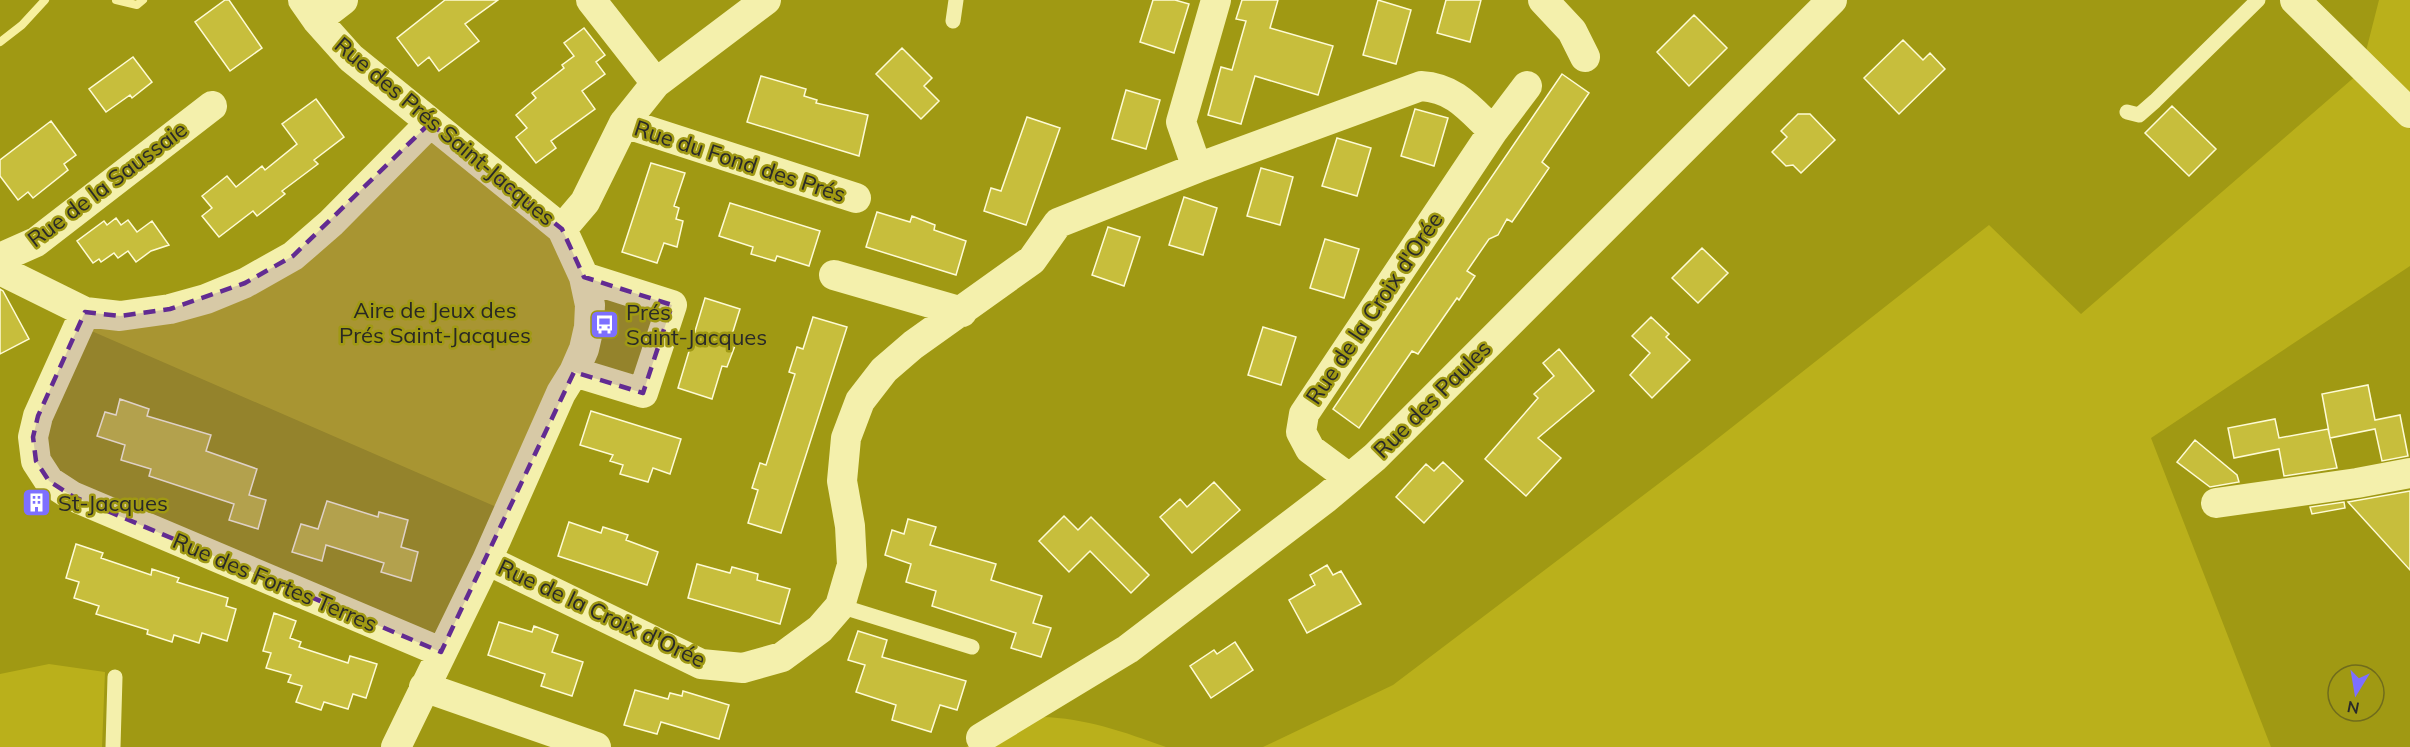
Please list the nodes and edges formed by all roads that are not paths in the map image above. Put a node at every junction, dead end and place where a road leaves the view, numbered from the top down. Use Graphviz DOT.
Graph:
graph roads {
  1 [pos="343,0"];
  2 [pos="591,0"];
  3 [pos="766,0"];
  4 [pos="956,0"];
  5 [pos="1216,0"];
  6 [pos="1543,0"];
  7 [pos="1832,0"];
  8 [pos="2258,0"];
  9 [pos="2295,0"];
  10 [pos="310,10"];
  11 [pos="953,21"];
  12 [pos="1586,57"];
  13 [pos="656,83"];
  14 [pos="1527,86"];
  15 [pos="212,106"];
  16 [pos="2127,112"];
  17 [pos="2410,113"];
  18 [pos="430,123"];
  19 [pos="624,123"];
  20 [pos="1493,131"];
  21 [pos="1197,168"];
  22 [pos="856,198"];
  23 [pos="562,229"];
  24 [pos="0,258"];
  25 [pos="0,270"];
  26 [pos="834,275"];
  27 [pos="584,277"];
  28 [pos="85,312"];
  29 [pos="962,312"];
  30 [pos="574,372"];
  31 [pos="2410,473"];
  32 [pos="1349,478"];
  33 [pos="2216,503"];
  34 [pos="487,560"];
  35 [pos="840,606"];
  36 [pos="972,647"];
  37 [pos="441,652"];
  38 [pos="115,677"];
  39 [pos="424,687"];
  40 [pos="981,738"];
  41 [pos="113,747"];
  42 [pos="396,747"];
  43 [pos="596,747"];
  1 -- 10 [label="street, Rue des Prés Saint-Jacques"];
  2 -- 13 [label="street"];
  3 -- 13 [label="street, Rue du Fond des Prés"];
  4 -- 11 [label="lane"];
  5 -- 21 [label="street"];
  6 -- 12 [label="street"];
  7 -- 32 [label="street, Rue des Paules"];
  8 -- 16 [label="lane"];
  9 -- 17 [label="street"];
  10 -- 18 [label="street, Rue des Prés Saint-Jacques"];
  13 -- 19 [label="street, Rue du Fond des Prés"];
  14 -- 20 [label="street, Rue de la Croix d'Orée"];
  15 -- 24 [label="street, Rue de la Saussaie"];
  18 -- 23 [label="street, Rue des Prés Saint-Jacques"];
  18 -- 28 [label="street, Rue de la Saussaie"];
  19 -- 22 [label="street, Rue du Fond des Prés"];
  19 -- 23 [label="street, Rue du Fond des Prés"];
  20 -- 21 [label="street, Rue de la Croix d'Orée"];
  20 -- 32 [label="street, Rue de la Croix d'Orée"];
  21 -- 29 [label="street, Rue de la Croix d'Orée"];
  23 -- 27 [label="street, Rue des Prés Saint-Jacques"];
  25 -- 28 [label="street, Rue de la Saussaie"];
  26 -- 29 [label="street"];
  27 -- 30 [label="street, Rue des Prés Saint-Jacques"];
  27 -- 30 [label="street"];
  28 -- 37 [label="street, Rue des Fortes Terres"];
  29 -- 35 [label="street, Rue de la Croix d'Orée"];
  30 -- 34 [label="street, Rue des Prés Saint-Jacques"];
  31 -- 33 [label="street"];
  32 -- 40 [label="street, Rue des Paules"];
  34 -- 35 [label="street, Rue de la Croix d'Orée"];
  34 -- 37 [label="street, Rue des Prés Saint-Jacques"];
  35 -- 36 [label="lane"];
  37 -- 39 [label="street, Rue des Prés Saint-Jacques"];
  38 -- 41 [label="lane"];
  39 -- 42 [label="street, Rue des Prés Saint-Jacques"];
  39 -- 43 [label="street"];
}
